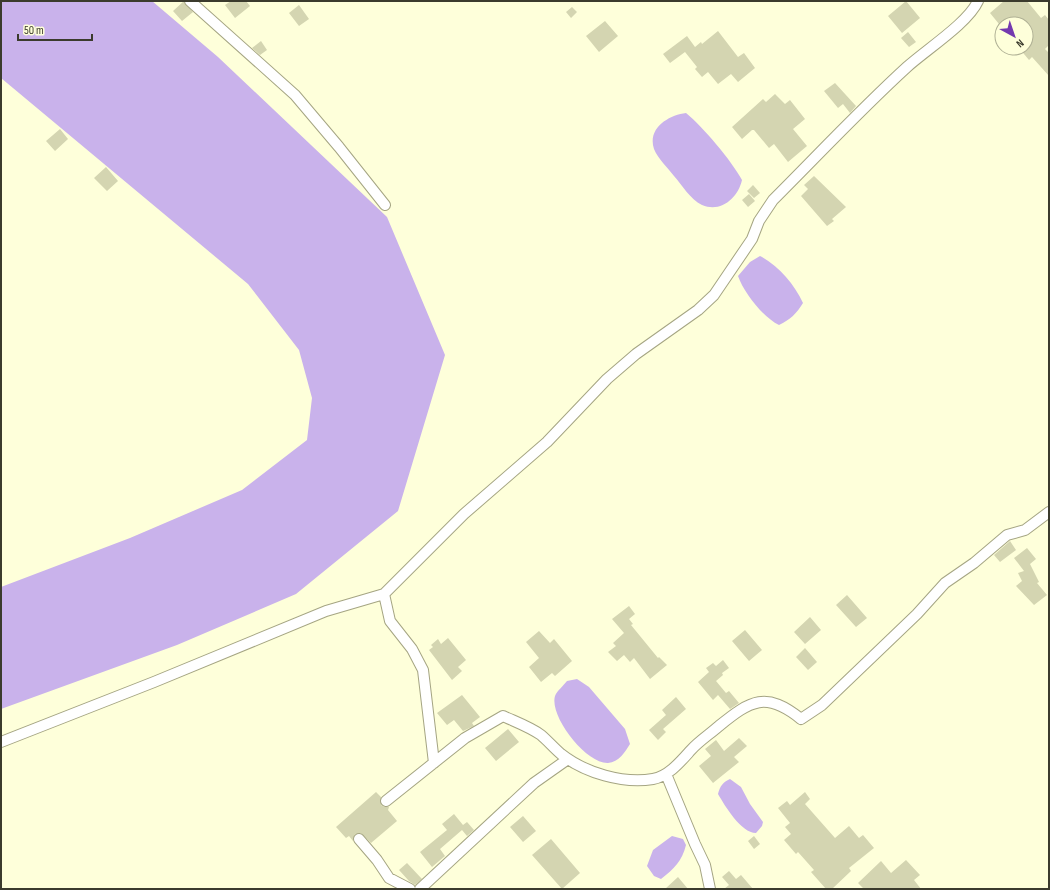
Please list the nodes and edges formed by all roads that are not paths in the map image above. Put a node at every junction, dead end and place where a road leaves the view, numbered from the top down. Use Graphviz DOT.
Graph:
graph roads {
  1 [pos="190,1"];
  2 [pos="978,1"];
  3 [pos="385,205"];
  4 [pos="1049,512"];
  5 [pos="384,594"];
  6 [pos="1,742"];
  7 [pos="568,759"];
  8 [pos="434,763"];
  9 [pos="666,774"];
  10 [pos="386,801"];
  11 [pos="359,840"];
  12 [pos="410,889"];
  13 [pos="420,889"];
  14 [pos="710,889"];
  1 -- 3 [label="street"];
  2 -- 5 [label="street"];
  4 -- 9 [label="street"];
  5 -- 6 [label="street"];
  5 -- 8 [label="street"];
  7 -- 8 [label="street"];
  7 -- 9 [label="street"];
  7 -- 13 [label="street"];
  8 -- 10 [label="street"];
  9 -- 14 [label="street"];
  11 -- 12 [label="street"];
}
